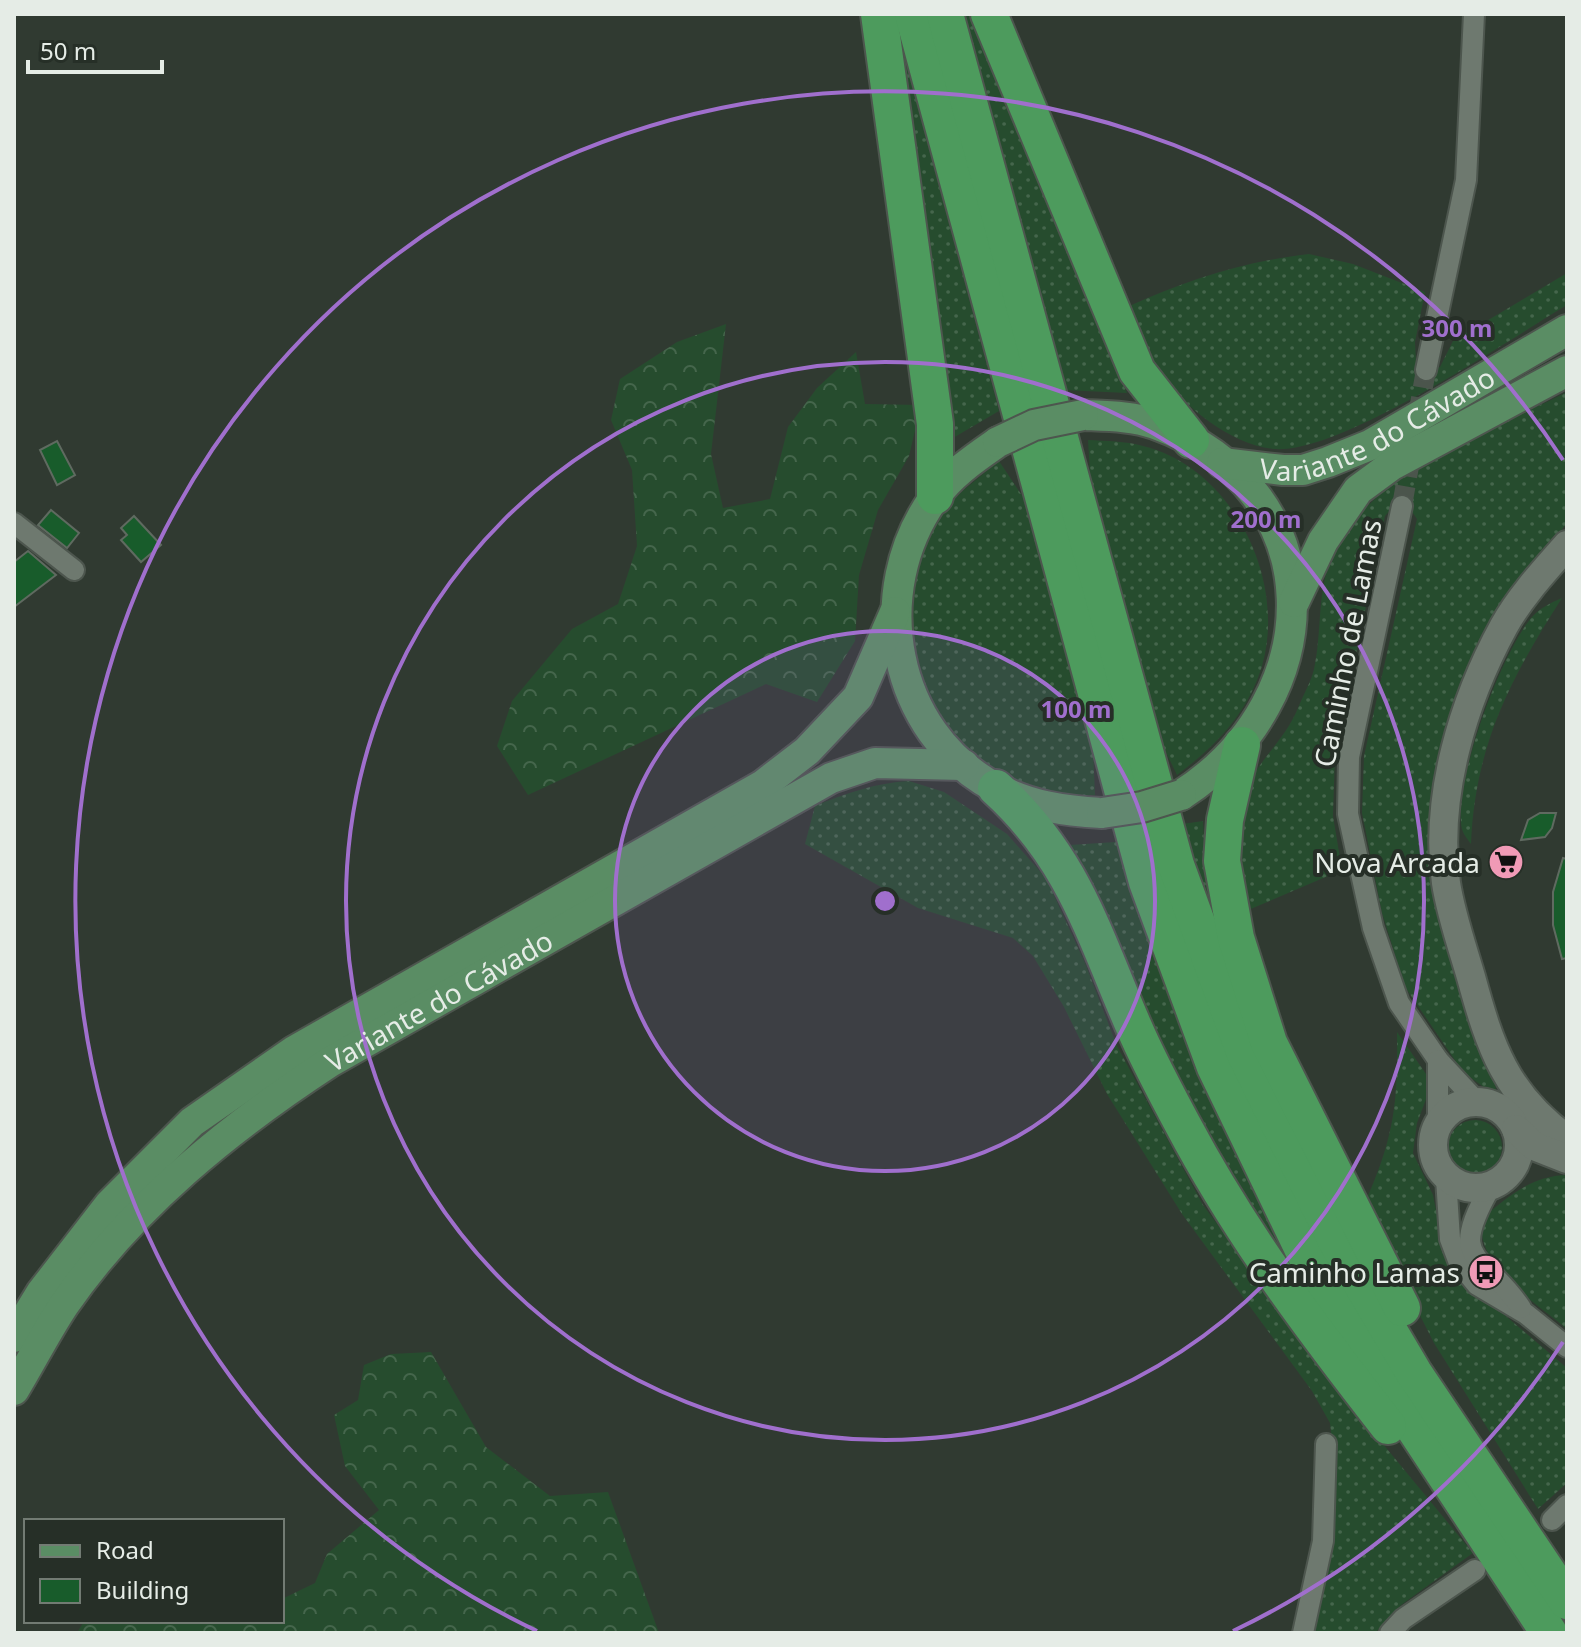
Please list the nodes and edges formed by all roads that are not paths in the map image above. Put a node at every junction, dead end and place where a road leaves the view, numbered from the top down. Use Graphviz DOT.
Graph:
graph roads {
  1 [pos="879,14"];
  2 [pos="913,14"];
  3 [pos="945,14"];
  4 [pos="989,14"];
  5 [pos="1474,14"];
  6 [pos="1567,330"];
  7 [pos="1426,370"];
  8 [pos="1567,371"];
  9 [pos="1191,440"];
  10 [pos="1222,463"];
  11 [pos="935,496"];
  12 [pos="1402,506"];
  13 [pos="14,523"];
  14 [pos="1567,545"];
  15 [pos="74,570"];
  16 [pos="1294,604"];
  17 [pos="895,612"];
  18 [pos="1242,745"];
  19 [pos="964,765"];
  20 [pos="996,788"];
  21 [pos="1438,1060"];
  22 [pos="1504,1073"];
  23 [pos="1499,1114"];
  24 [pos="1438,1123"];
  25 [pos="1567,1139"];
  26 [pos="1446,1178"];
  27 [pos="1501,1179"];
  28 [pos="1526,1314"];
  29 [pos="14,1337"];
  30 [pos="1567,1347"];
  31 [pos="14,1390"];
  32 [pos="1326,1444"];
  33 [pos="1567,1505"];
  34 [pos="1552,1520"];
  35 [pos="1494,1522"];
  36 [pos="1475,1570"];
  37 [pos="1567,1601"];
  38 [pos="1303,1633"];
  39 [pos="1390,1633"];
  40 [pos="1549,1633"];
  1 -- 11 [label="highway"];
  2 -- 35 [label="highway"];
  3 -- 35 [label="highway"];
  4 -- 9 [label="highway"];
  5 -- 7 [label="street"];
  6 -- 10 [label="main road, Variante do Cávado"];
  8 -- 16 [label="main road, Variante do Cávado"];
  9 -- 10 [label="main road"];
  9 -- 11 [label="main road, bridge"];
  10 -- 16 [label="main road"];
  11 -- 17 [label="main road"];
  12 -- 21 [label="street, Caminho de Lamas"];
  13 -- 15 [label="street"];
  14 -- 22 [label="street"];
  16 -- 18 [label="main road"];
  17 -- 19 [label="main road"];
  17 -- 29 [label="main road, Variante do Cávado"];
  18 -- 20 [label="main road, bridge"];
  18 -- 35 [label="highway"];
  19 -- 20 [label="main road"];
  19 -- 31 [label="main road, Variante do Cávado"];
  20 -- 35 [label="highway"];
  21 -- 23 [label="street, Caminho de Lamas"];
  21 -- 24 [label="street"];
  22 -- 23 [label="street"];
  22 -- 25 [label="street"];
  23 -- 24 [label="street"];
  23 -- 27 [label="street"];
  23 -- 27 [label="street"];
  24 -- 26 [label="street"];
  26 -- 27 [label="street"];
  26 -- 28 [label="street"];
  27 -- 28 [label="street"];
  28 -- 30 [label="street"];
  32 -- 38 [label="street"];
  33 -- 34 [label="street"];
  35 -- 37 [label="highway"];
  35 -- 40 [label="highway"];
  36 -- 39 [label="street"];
}
